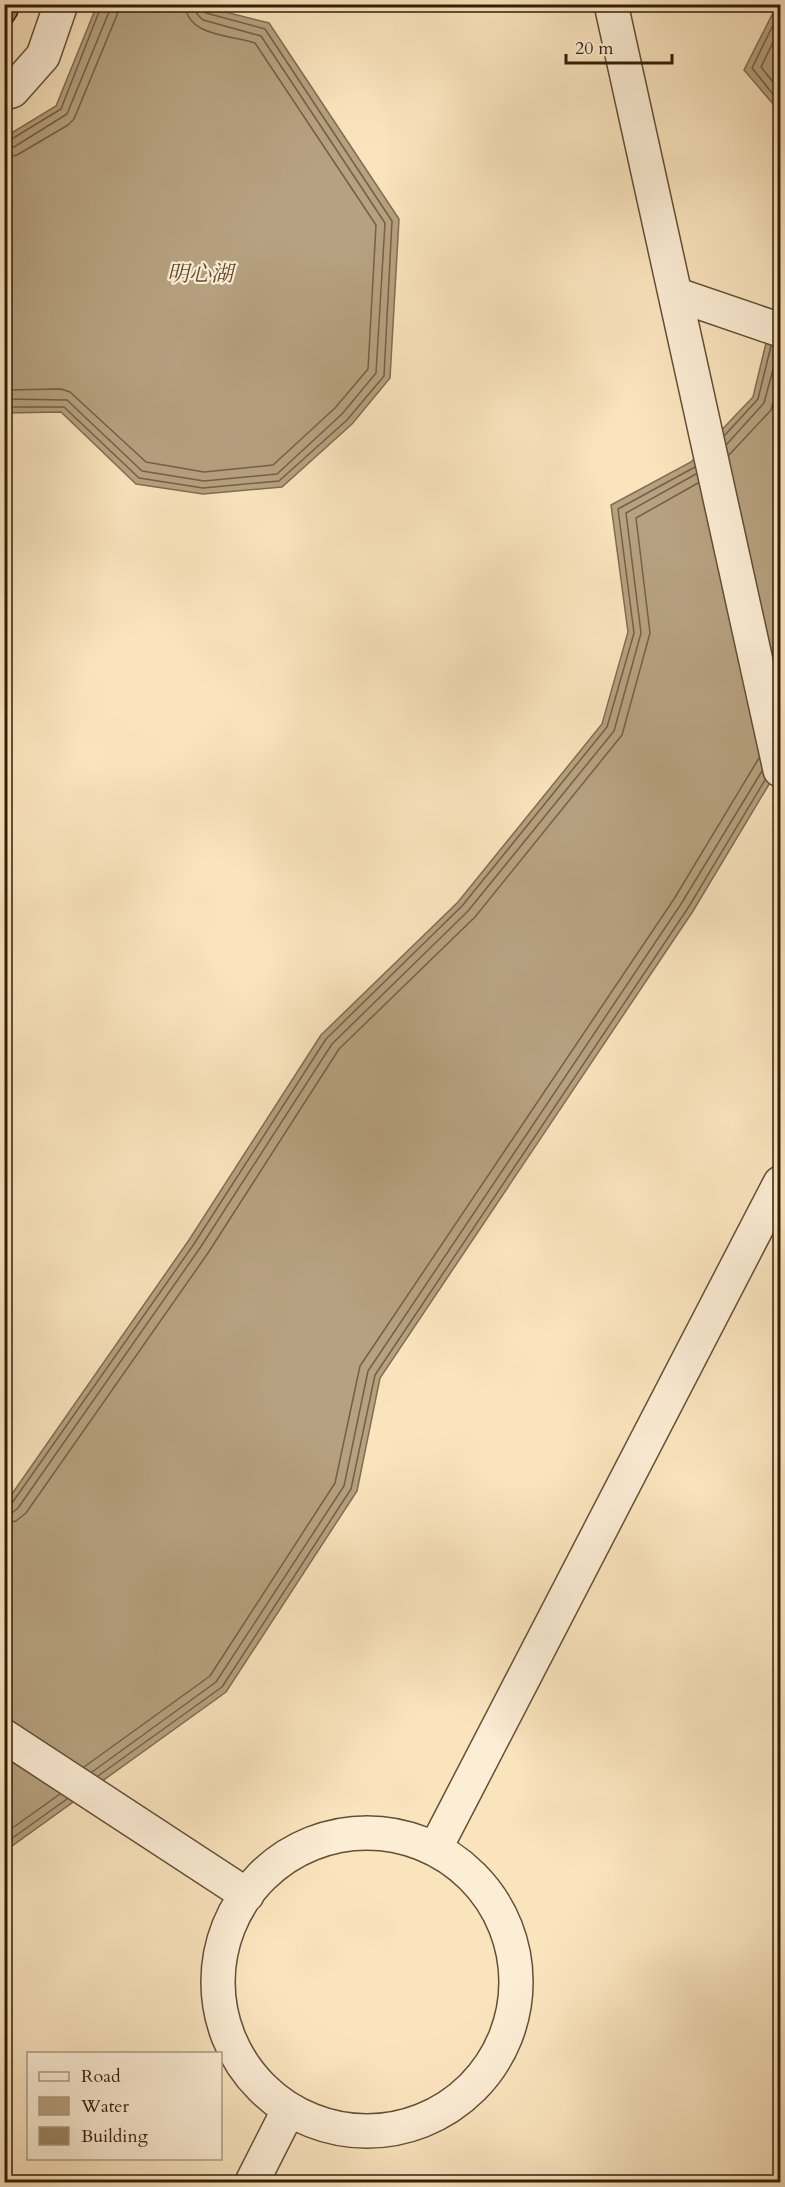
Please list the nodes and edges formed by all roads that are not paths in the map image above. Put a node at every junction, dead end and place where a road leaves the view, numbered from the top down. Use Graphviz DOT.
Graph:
graph roads {
  1 [pos="61,4"];
  2 [pos="611,4"];
  3 [pos="4,93"];
  4 [pos="675,294"];
  5 [pos="771,327"];
  6 [pos="780,770"];
  7 [pos="780,1186"];
  8 [pos="4,1736"];
  9 [pos="435,1849"];
  10 [pos="247,1895"];
  11 [pos="289,2109"];
  12 [pos="252,2182"];
  1 -- 3 [label="street"];
  2 -- 4 [label="street"];
  4 -- 5 [label="street"];
  4 -- 6 [label="street"];
  7 -- 9 [label="street"];
  8 -- 10 [label="street"];
  9 -- 10 [label="street"];
  9 -- 11 [label="street"];
  10 -- 11 [label="street"];
  11 -- 12 [label="street"];
}
